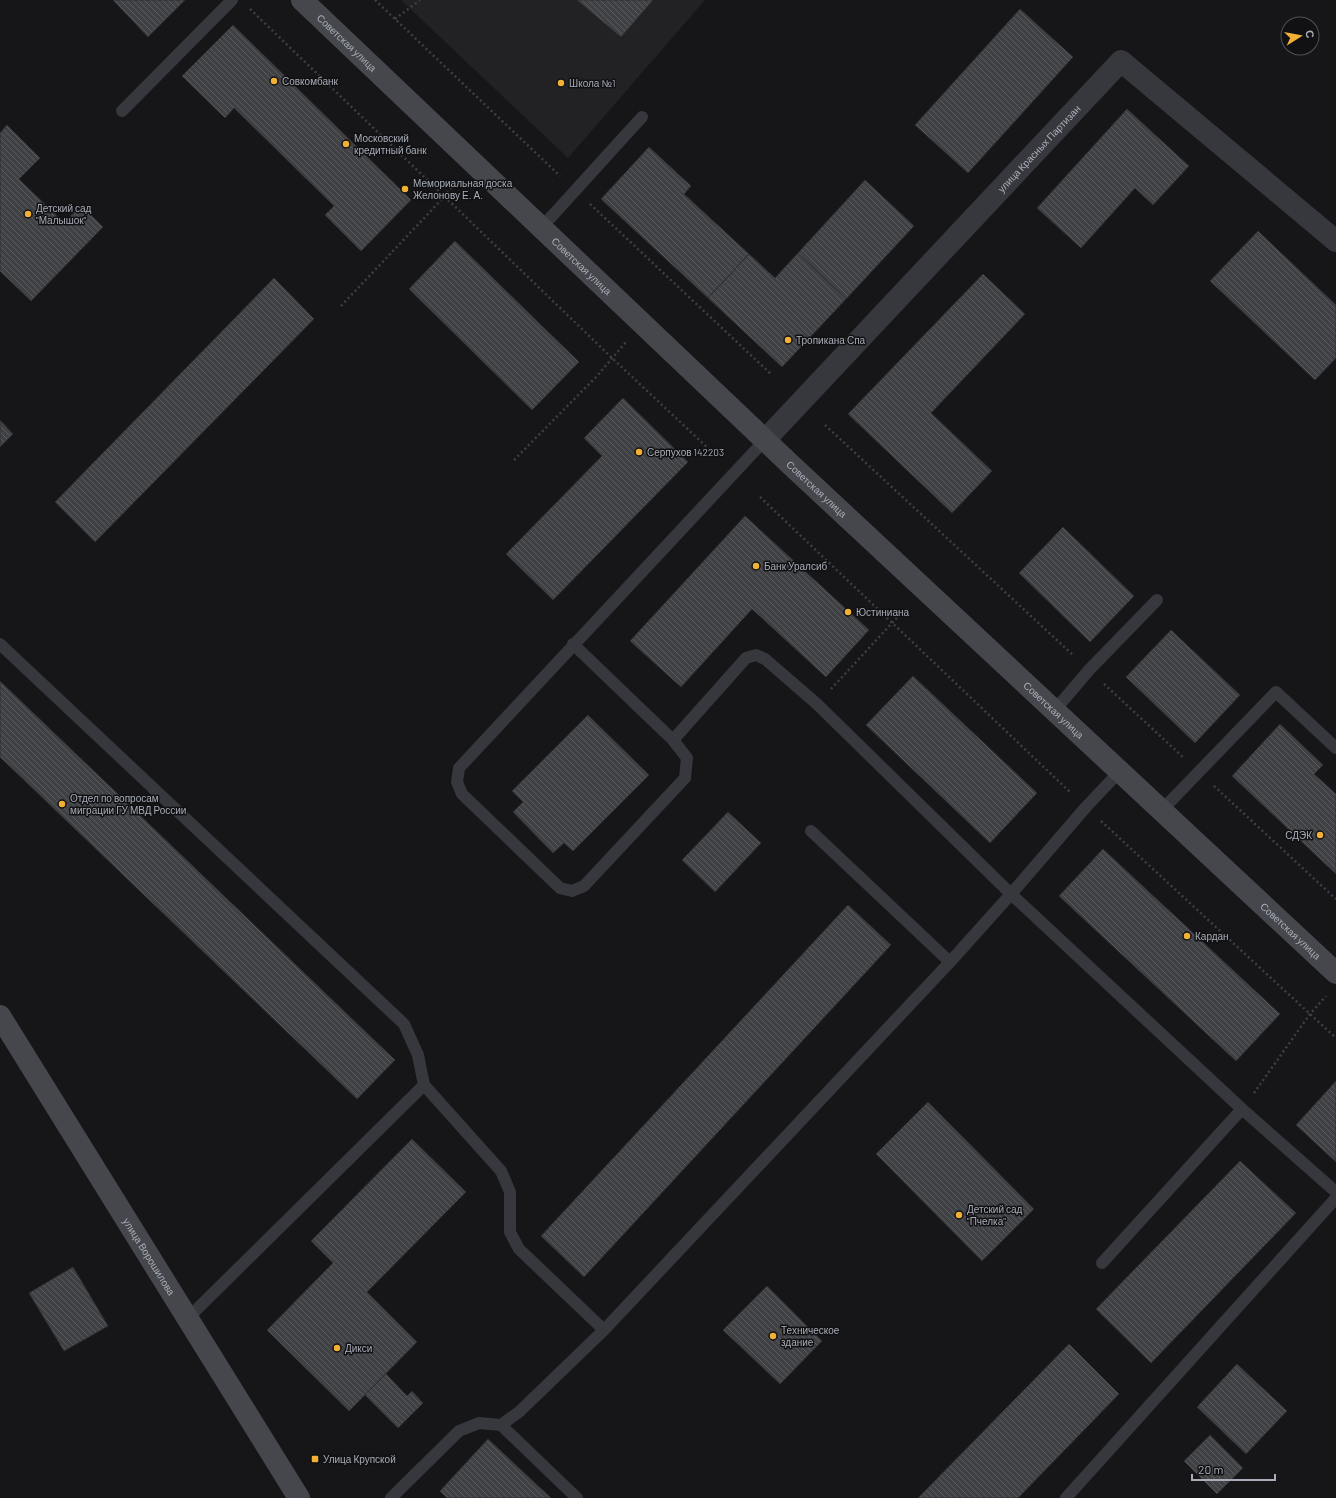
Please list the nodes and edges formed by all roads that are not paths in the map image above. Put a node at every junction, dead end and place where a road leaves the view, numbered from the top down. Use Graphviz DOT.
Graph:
graph roads {
  1 [pos="232,0"];
  2 [pos="302,0"];
  3 [pos="122,111"];
  4 [pos="642,117"];
  5 [pos="542,227"];
  6 [pos="1335,238"];
  7 [pos="765,440"];
  8 [pos="1157,600"];
  9 [pos="0,644"];
  10 [pos="573,644"];
  11 [pos="1054,710"];
  12 [pos="673,740"];
  13 [pos="1336,748"];
  14 [pos="1120,771"];
  15 [pos="1162,810"];
  16 [pos="811,831"];
  17 [pos="1011,894"];
  18 [pos="950,962"];
  19 [pos="1333,982"];
  20 [pos="1,1018"];
  21 [pos="424,1085"];
  22 [pos="1242,1110"];
  23 [pos="1336,1192"];
  24 [pos="1336,1198"];
  25 [pos="1102,1263"];
  26 [pos="187,1319"];
  27 [pos="604,1330"];
  28 [pos="501,1425"];
  29 [pos="299,1498"];
  30 [pos="391,1498"];
  31 [pos="577,1498"];
  32 [pos="1066,1498"];
  1 -- 3 [label="lane"];
  2 -- 5 [label="street, Советская улица"];
  4 -- 5 [label="lane"];
  5 -- 7 [label="street, Советская улица"];
  6 -- 7 [label="street, улица Красных Партизан"];
  7 -- 10 [label="lane"];
  7 -- 11 [label="street, Советская улица"];
  8 -- 11 [label="lane"];
  9 -- 21 [label="lane"];
  10 -- 12 [label="lane"];
  10 -- 12 [label="lane"];
  11 -- 14 [label="street, Советская улица"];
  12 -- 17 [label="lane"];
  13 -- 15 [label="lane"];
  14 -- 15 [label="street, Советская улица"];
  14 -- 17 [label="lane"];
  15 -- 19 [label="street, Советская улица"];
  16 -- 18 [label="lane"];
  17 -- 18 [label="lane"];
  17 -- 22 [label="lane"];
  18 -- 27 [label="lane"];
  20 -- 26 [label="street, улица Ворошилова"];
  21 -- 26 [label="lane"];
  21 -- 27 [label="lane"];
  22 -- 23 [label="lane"];
  22 -- 25 [label="lane"];
  24 -- 32 [label="lane"];
  26 -- 29 [label="street, улица Ворошилова"];
  27 -- 28 [label="lane"];
  28 -- 30 [label="lane"];
  28 -- 31 [label="lane"];
}
